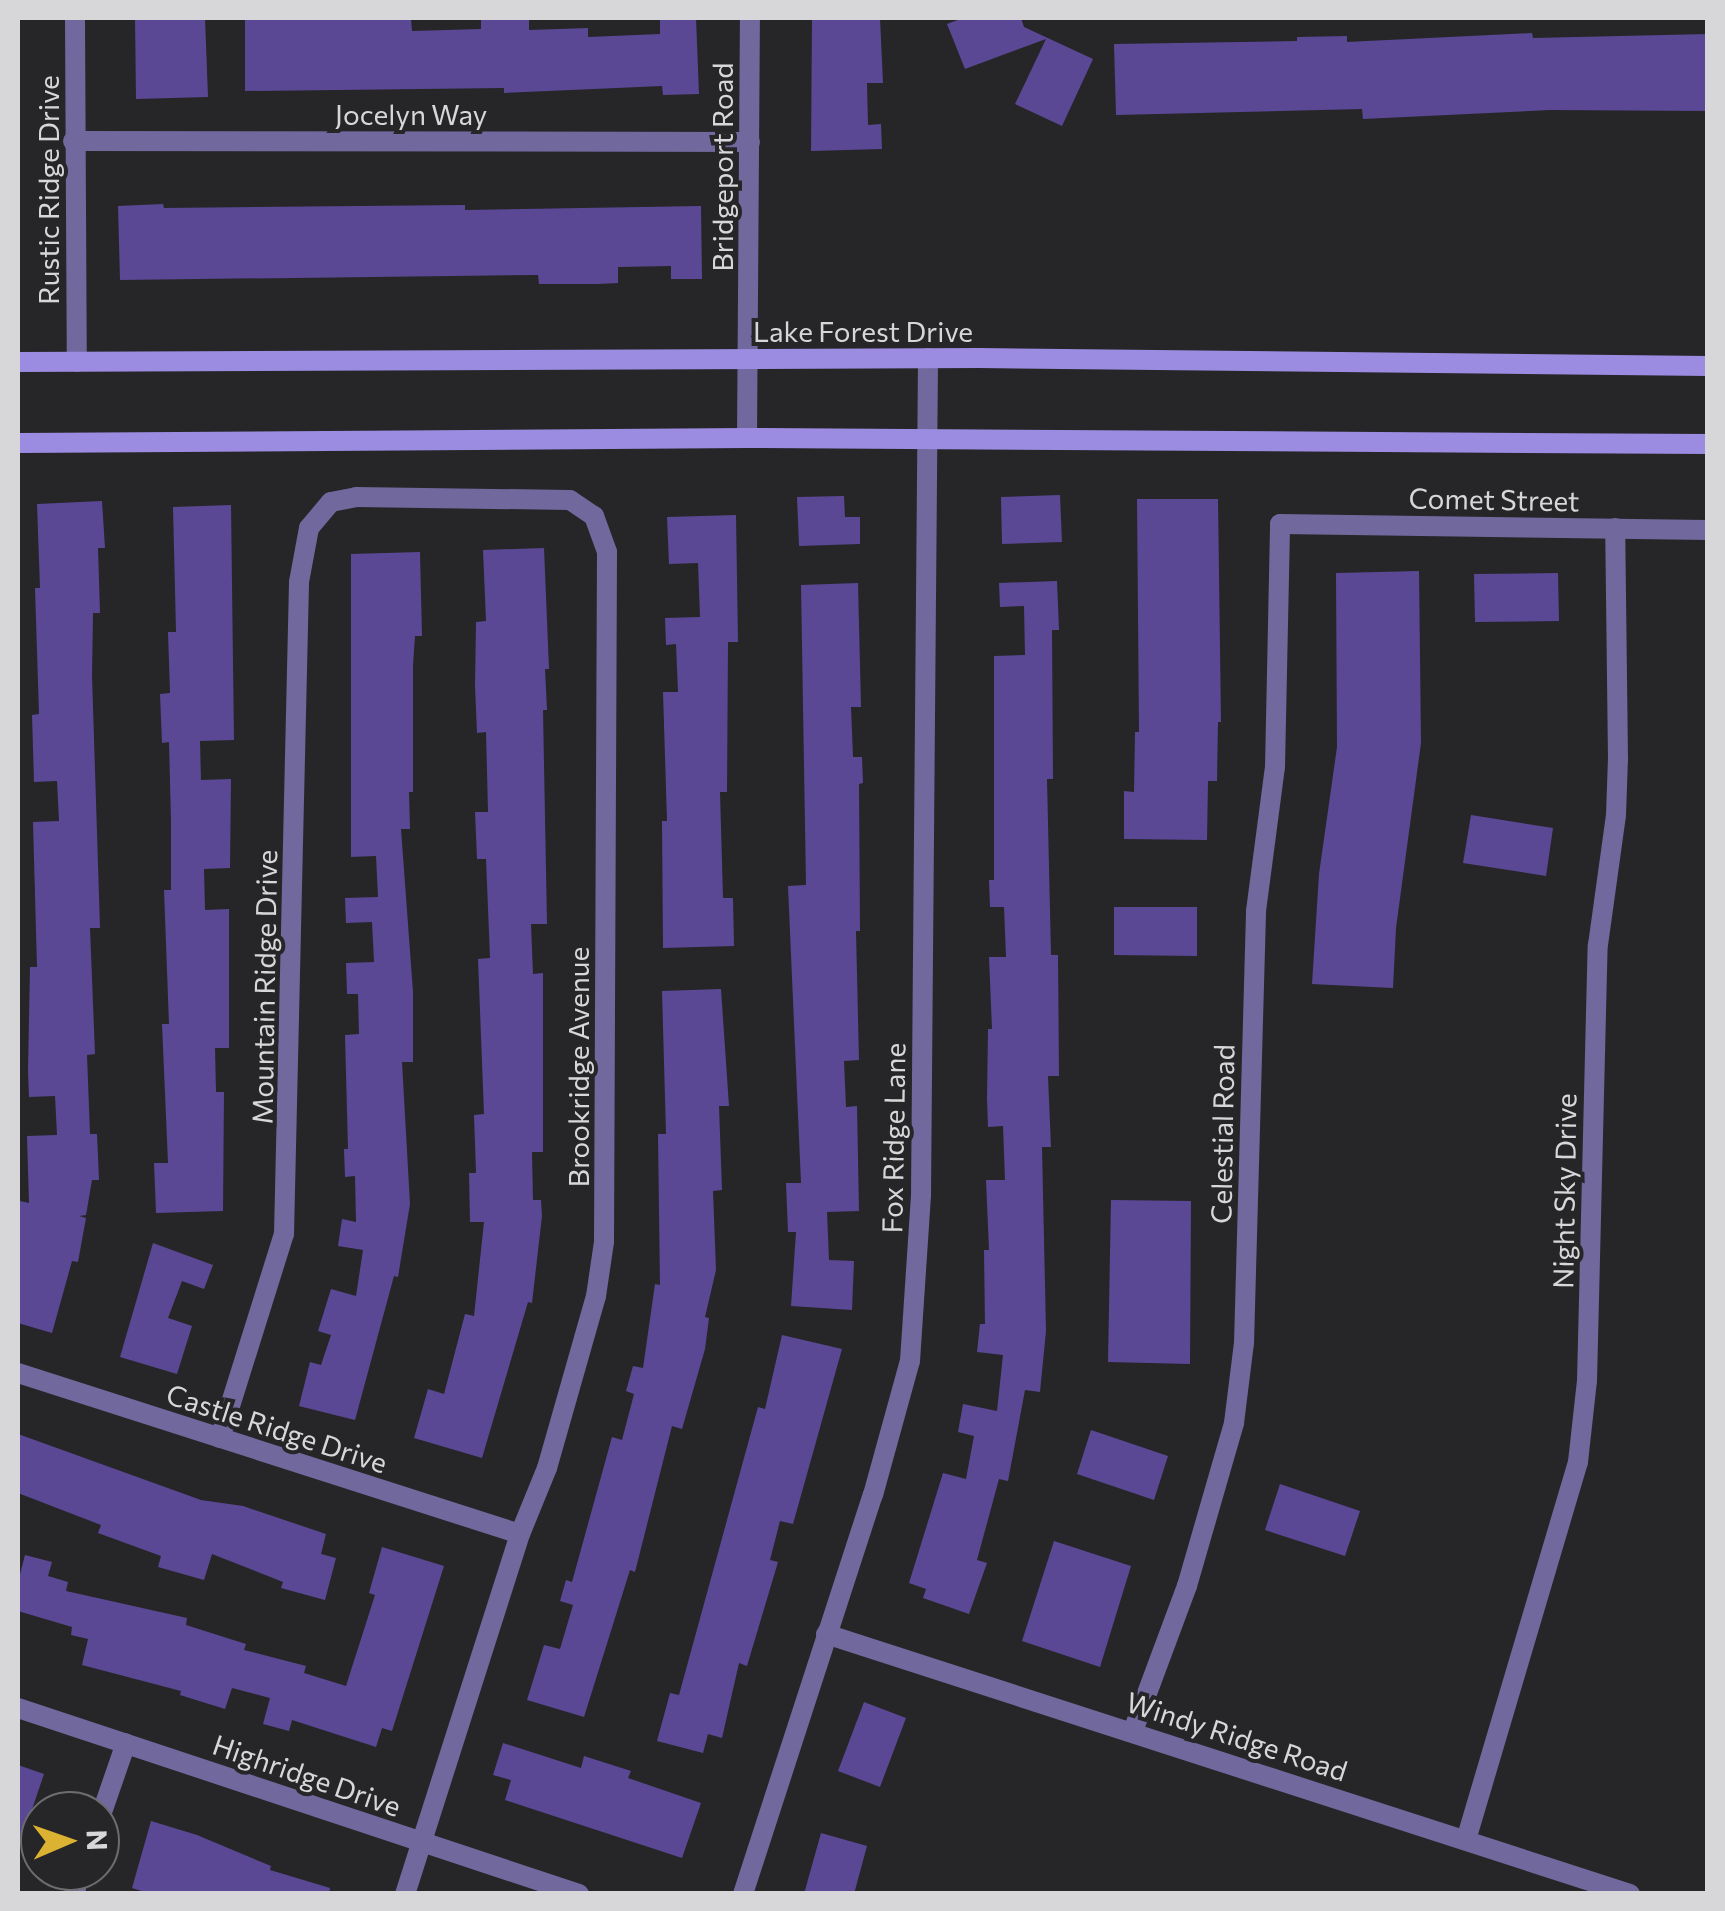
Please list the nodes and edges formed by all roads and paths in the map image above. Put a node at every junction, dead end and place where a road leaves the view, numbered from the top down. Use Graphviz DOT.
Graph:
graph roads {
  1 [pos="75,18"];
  2 [pos="750,18"];
  3 [pos="73,140"];
  4 [pos="750,142"];
  5 [pos="749,358"];
  6 [pos="928,358"];
  7 [pos="18,362"];
  8 [pos="77,362"];
  9 [pos="1708,366"];
  10 [pos="747,438"];
  11 [pos="927,438"];
  12 [pos="18,443"];
  13 [pos="1708,444"];
  14 [pos="1280,524"];
  15 [pos="309,528"];
  16 [pos="1615,528"];
  17 [pos="1708,530"];
  18 [pos="18,1373"];
  19 [pos="220,1438"];
  20 [pos="520,1534"];
  21 [pos="826,1634"];
  22 [pos="18,1708"];
  23 [pos="1133,1731"];
  24 [pos="126,1743"];
  25 [pos="109,1791"];
  26 [pos="1466,1840"];
  27 [pos="422,1842"];
  28 [pos="405,1894"];
  29 [pos="580,1894"];
  30 [pos="743,1894"];
  31 [pos="1630,1894"];
  1 -- 3 [label="street, Rustic Ridge Drive"];
  2 -- 4 [label="street, Bridgeport Road"];
  3 -- 4 [label="street, Jocelyn Way"];
  3 -- 8 [label="street, Rustic Ridge Drive"];
  4 -- 5 [label="street, Bridgeport Road"];
  5 -- 6 [label="main road, Lake Forest Drive"];
  5 -- 8 [label="main road, Lake Forest Drive"];
  5 -- 10 [label="street, Bridgeport Road"];
  6 -- 9 [label="main road, Lake Forest Drive"];
  6 -- 11 [label="street, Fox Ridge Lane"];
  7 -- 8 [label="main road, Lake Forest Drive"];
  10 -- 11 [label="main road"];
  10 -- 12 [label="main road"];
  11 -- 13 [label="main road"];
  11 -- 21 [label="street, Fox Ridge Lane"];
  14 -- 16 [label="street, Comet Street"];
  14 -- 23 [label="street, Celestial Road"];
  15 -- 19 [label="street, Mountain Ridge Drive"];
  15 -- 20 [label="street, Brookridge Avenue"];
  16 -- 17 [label="street, Comet Street"];
  16 -- 26 [label="street, Night Sky Drive"];
  18 -- 19 [label="street, Castle Ridge Drive"];
  19 -- 20 [label="street, Castle Ridge Drive"];
  20 -- 27 [label="street, Brookridge Avenue"];
  21 -- 23 [label="street, Windy Ridge Road"];
  21 -- 30 [label="street, Fox Ridge Lane"];
  22 -- 24 [label="street, Highridge Drive"];
  23 -- 26 [label="street, Windy Ridge Road"];
  24 -- 25 [label="street"];
  24 -- 27 [label="street, Highridge Drive"];
  26 -- 31 [label="street, Windy Ridge Road"];
  27 -- 28 [label="street, Brookridge Avenue"];
  27 -- 29 [label="street, Highridge Drive"];
}
